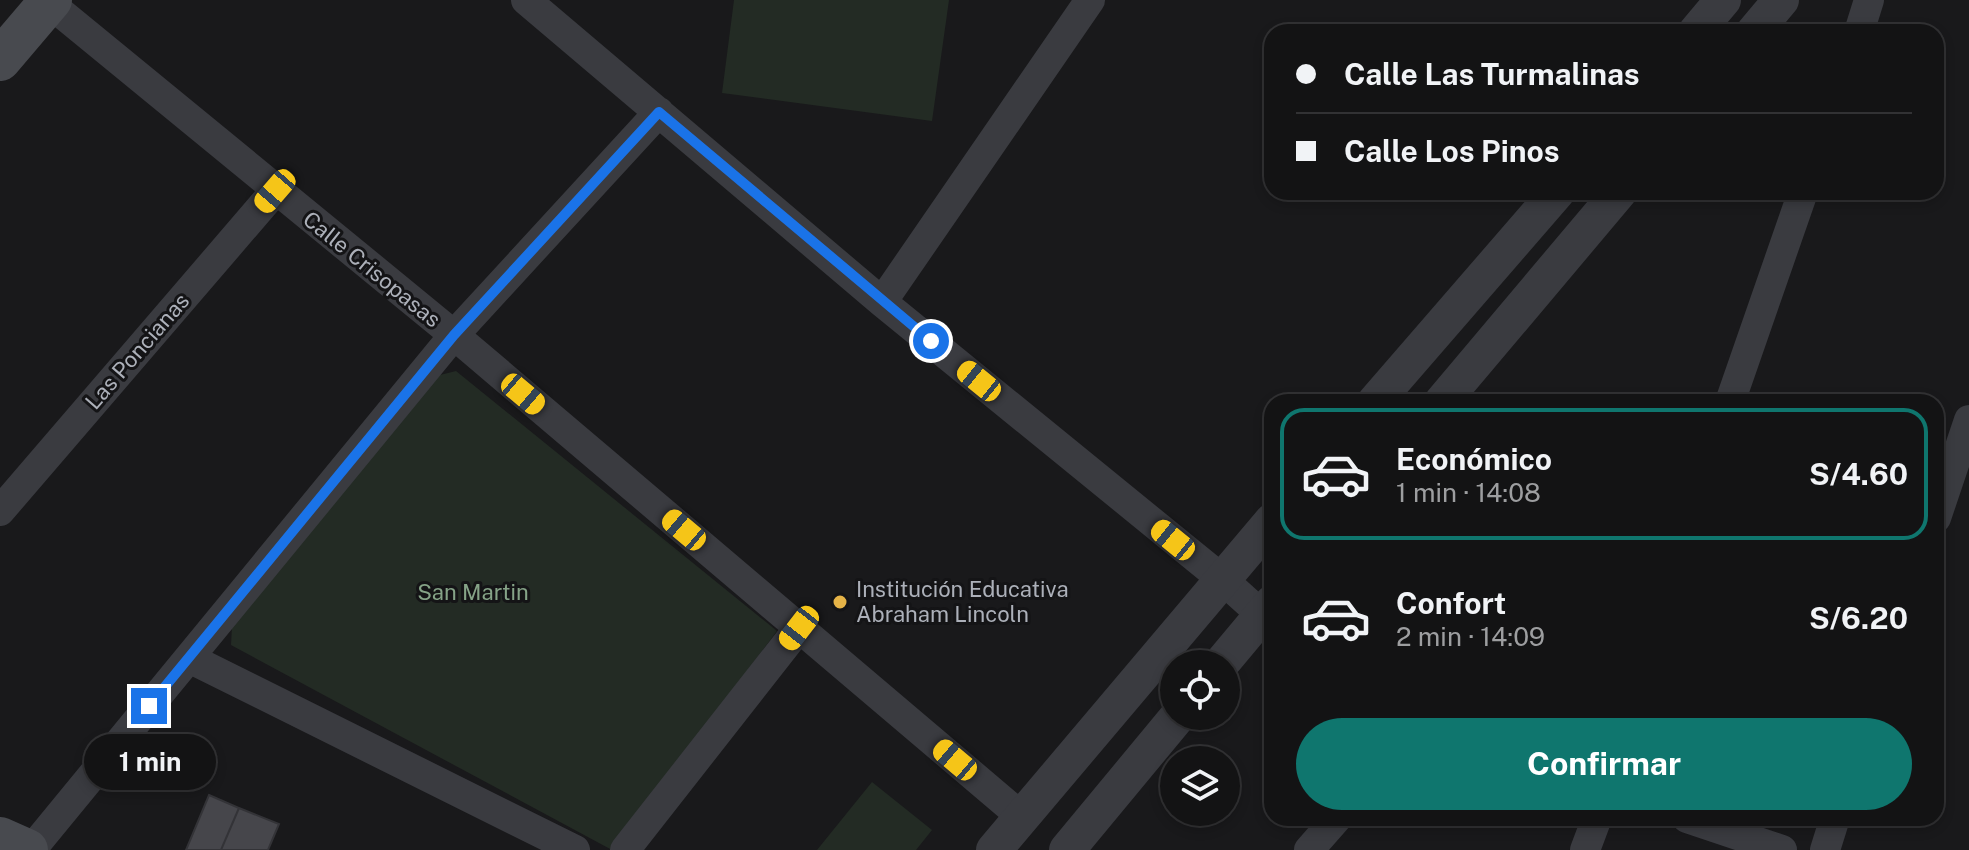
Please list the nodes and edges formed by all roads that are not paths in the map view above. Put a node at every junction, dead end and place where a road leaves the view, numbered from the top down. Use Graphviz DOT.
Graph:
graph roads {
  1 [pos="526,0"];
  2 [pos="1090,0"];
  3 [pos="1723,0"];
  4 [pos="1781,0"];
  5 [pos="1869,0"];
  6 [pos="50,1"];
  7 [pos="1703,24"];
  8 [pos="1761,24"];
  9 [pos="1862,24"];
  10 [pos="0,60"];
  11 [pos="659,112"];
  12 [pos="275,191"];
  13 [pos="1550,200"];
  14 [pos="1612,200"];
  15 [pos="1800,200"];
  16 [pos="882,302"];
  17 [pos="454,335"];
  18 [pos="1382,394"];
  19 [pos="1449,394"];
  20 [pos="1733,394"];
  21 [pos="1969,420"];
  22 [pos="1951,485"];
  23 [pos="0,511"];
  24 [pos="1264,530"];
  25 [pos="1222,579"];
  26 [pos="1264,610"];
  27 [pos="1264,619"];
  28 [pos="799,628"];
  29 [pos="1234,650"];
  30 [pos="189,658"];
  31 [pos="1166,730"];
  32 [pos="1022,817"];
  33 [pos="1330,826"];
  34 [pos="1594,826"];
  35 [pos="1711,826"];
  36 [pos="1832,826"];
  37 [pos="0,838"];
  38 [pos="29,850"];
  39 [pos="575,850"];
  40 [pos="625,850"];
  41 [pos="994,850"];
  42 [pos="1067,850"];
  43 [pos="1309,850"];
  44 [pos="1585,850"];
  45 [pos="1782,850"];
  46 [pos="1825,850"];
  1 -- 11 [label="street"];
  2 -- 16 [label="street"];
  3 -- 7 [label="street"];
  4 -- 8 [label="street"];
  5 -- 9 [label="street"];
  6 -- 10 [label="main road"];
  6 -- 12 [label="street, Calle Crisopasas"];
  11 -- 16 [label="street"];
  11 -- 17 [label="street"];
  12 -- 17 [label="street, Calle Crisopasas"];
  12 -- 23 [label="street, Las Poncianas"];
  13 -- 18 [label="street"];
  14 -- 19 [label="street"];
  15 -- 20 [label="street"];
  16 -- 25 [label="street"];
  17 -- 28 [label="street, Calle Crisopasas"];
  17 -- 30 [label="street"];
  21 -- 22 [label="street"];
  24 -- 25 [label="street"];
  25 -- 26 [label="street"];
  25 -- 32 [label="street"];
  27 -- 29 [label="street"];
  28 -- 32 [label="street, Calle Crisopasas"];
  28 -- 40 [label="street"];
  30 -- 38 [label="street"];
  30 -- 39 [label="street"];
  31 -- 42 [label="street"];
  32 -- 41 [label="street"];
  33 -- 43 [label="street"];
  34 -- 44 [label="street"];
  35 -- 45 [label="street"];
  36 -- 46 [label="street"];
  37 -- 38 [label="main road"];
}
